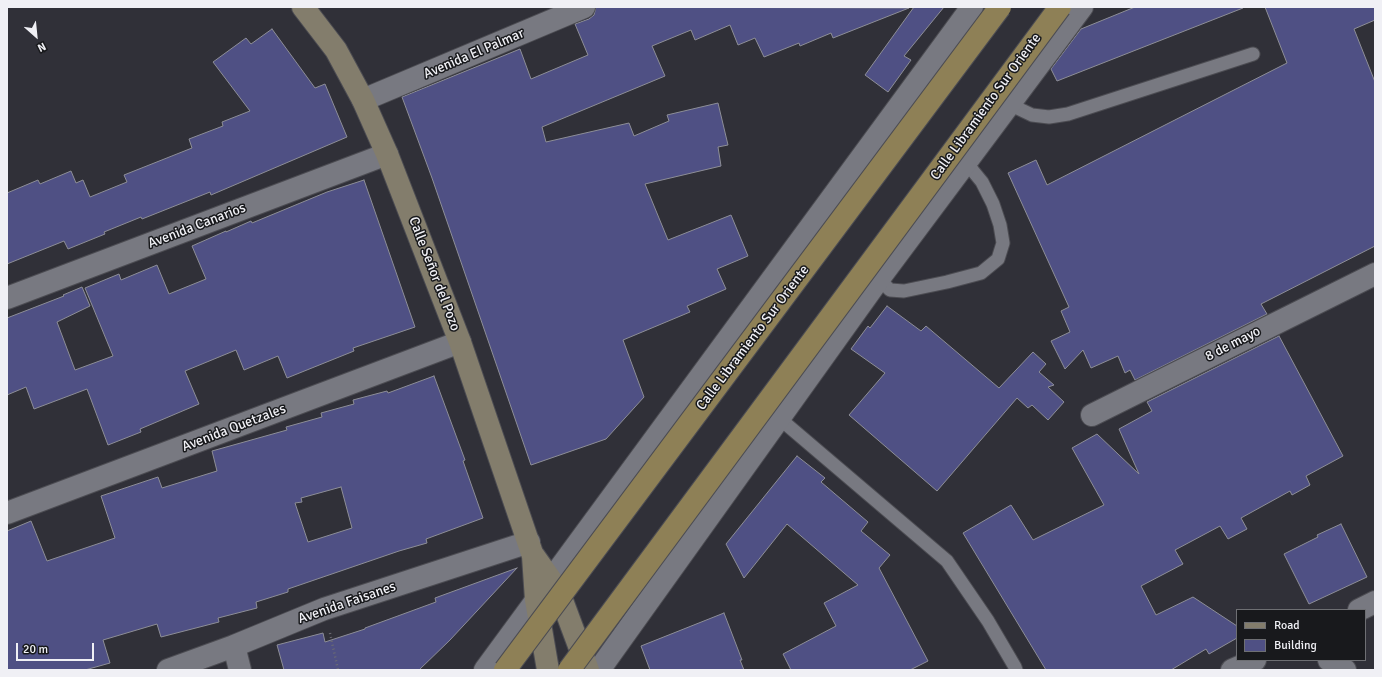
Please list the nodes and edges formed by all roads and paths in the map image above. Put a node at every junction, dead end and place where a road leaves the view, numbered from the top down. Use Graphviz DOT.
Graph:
graph roads {
  1 [pos="303,7"];
  2 [pos="584,7"];
  3 [pos="972,7"];
  4 [pos="1000,7"];
  5 [pos="1060,7"];
  6 [pos="1082,7"];
  7 [pos="1253,54"];
  8 [pos="363,100"];
  9 [pos="1010,104"];
  10 [pos="387,154"];
  11 [pos="965,164"];
  12 [pos="1375,274"];
  13 [pos="881,276"];
  14 [pos="7,298"];
  15 [pos="460,342"];
  16 [pos="1092,415"];
  17 [pos="779,418"];
  18 [pos="7,513"];
  19 [pos="531,549"];
  20 [pos="551,580"];
  21 [pos="1375,602"];
  22 [pos="537,607"];
  23 [pos="324,609"];
  24 [pos="1361,609"];
  25 [pos="234,646"];
  26 [pos="1253,661"];
  27 [pos="1332,661"];
  28 [pos="1016,669"];
  29 [pos="168,670"];
  30 [pos="240,670"];
  31 [pos="338,670"];
  32 [pos="485,670"];
  33 [pos="505,670"];
  34 [pos="548,670"];
  35 [pos="569,670"];
  36 [pos="588,670"];
  37 [pos="599,670"];
  38 [pos="1232,670"];
  39 [pos="1345,670"];
  1 -- 8 [label="street, Calle Señor del Pozo"];
  2 -- 8 [label="street, Avenida El Palmar"];
  3 -- 20 [label="street"];
  4 -- 33 [label="main road, Calle Libramiento Sur Oriente, bridge"];
  5 -- 35 [label="main road, Calle Libramiento Sur Oriente, bridge"];
  6 -- 9 [label="street"];
  7 -- 9 [label="lane"];
  8 -- 10 [label="street, Calle Señor del Pozo"];
  9 -- 11 [label="street"];
  10 -- 14 [label="street, Avenida Canarios"];
  10 -- 15 [label="street, Calle Señor del Pozo"];
  11 -- 13 [label="street"];
  11 -- 13 [label="lane"];
  12 -- 16 [label="street, 8 de mayo"];
  13 -- 17 [label="street"];
  15 -- 18 [label="street, Avenida Quetzales"];
  15 -- 19 [label="street, Calle Señor del Pozo"];
  17 -- 28 [label="lane"];
  17 -- 37 [label="street"];
  19 -- 20 [label="street, Calle Señor del Pozo"];
  19 -- 22 [label="street, Calle Señor del Pozo"];
  19 -- 23 [label="street, Avenida Faisanes"];
  20 -- 22 [label="street"];
  20 -- 36 [label="street, Calle Señor del Pozo"];
  21 -- 24 [label="street"];
  22 -- 32 [label="street"];
  22 -- 34 [label="street, Calle Señor del Pozo"];
  23 -- 25 [label="street, Avenida Faisanes"];
  23 -- 31 [label="path"];
  25 -- 29 [label="street, Avenida Faisanes"];
  25 -- 30 [label="street"];
  26 -- 38 [label="street"];
  27 -- 39 [label="street"];
}
